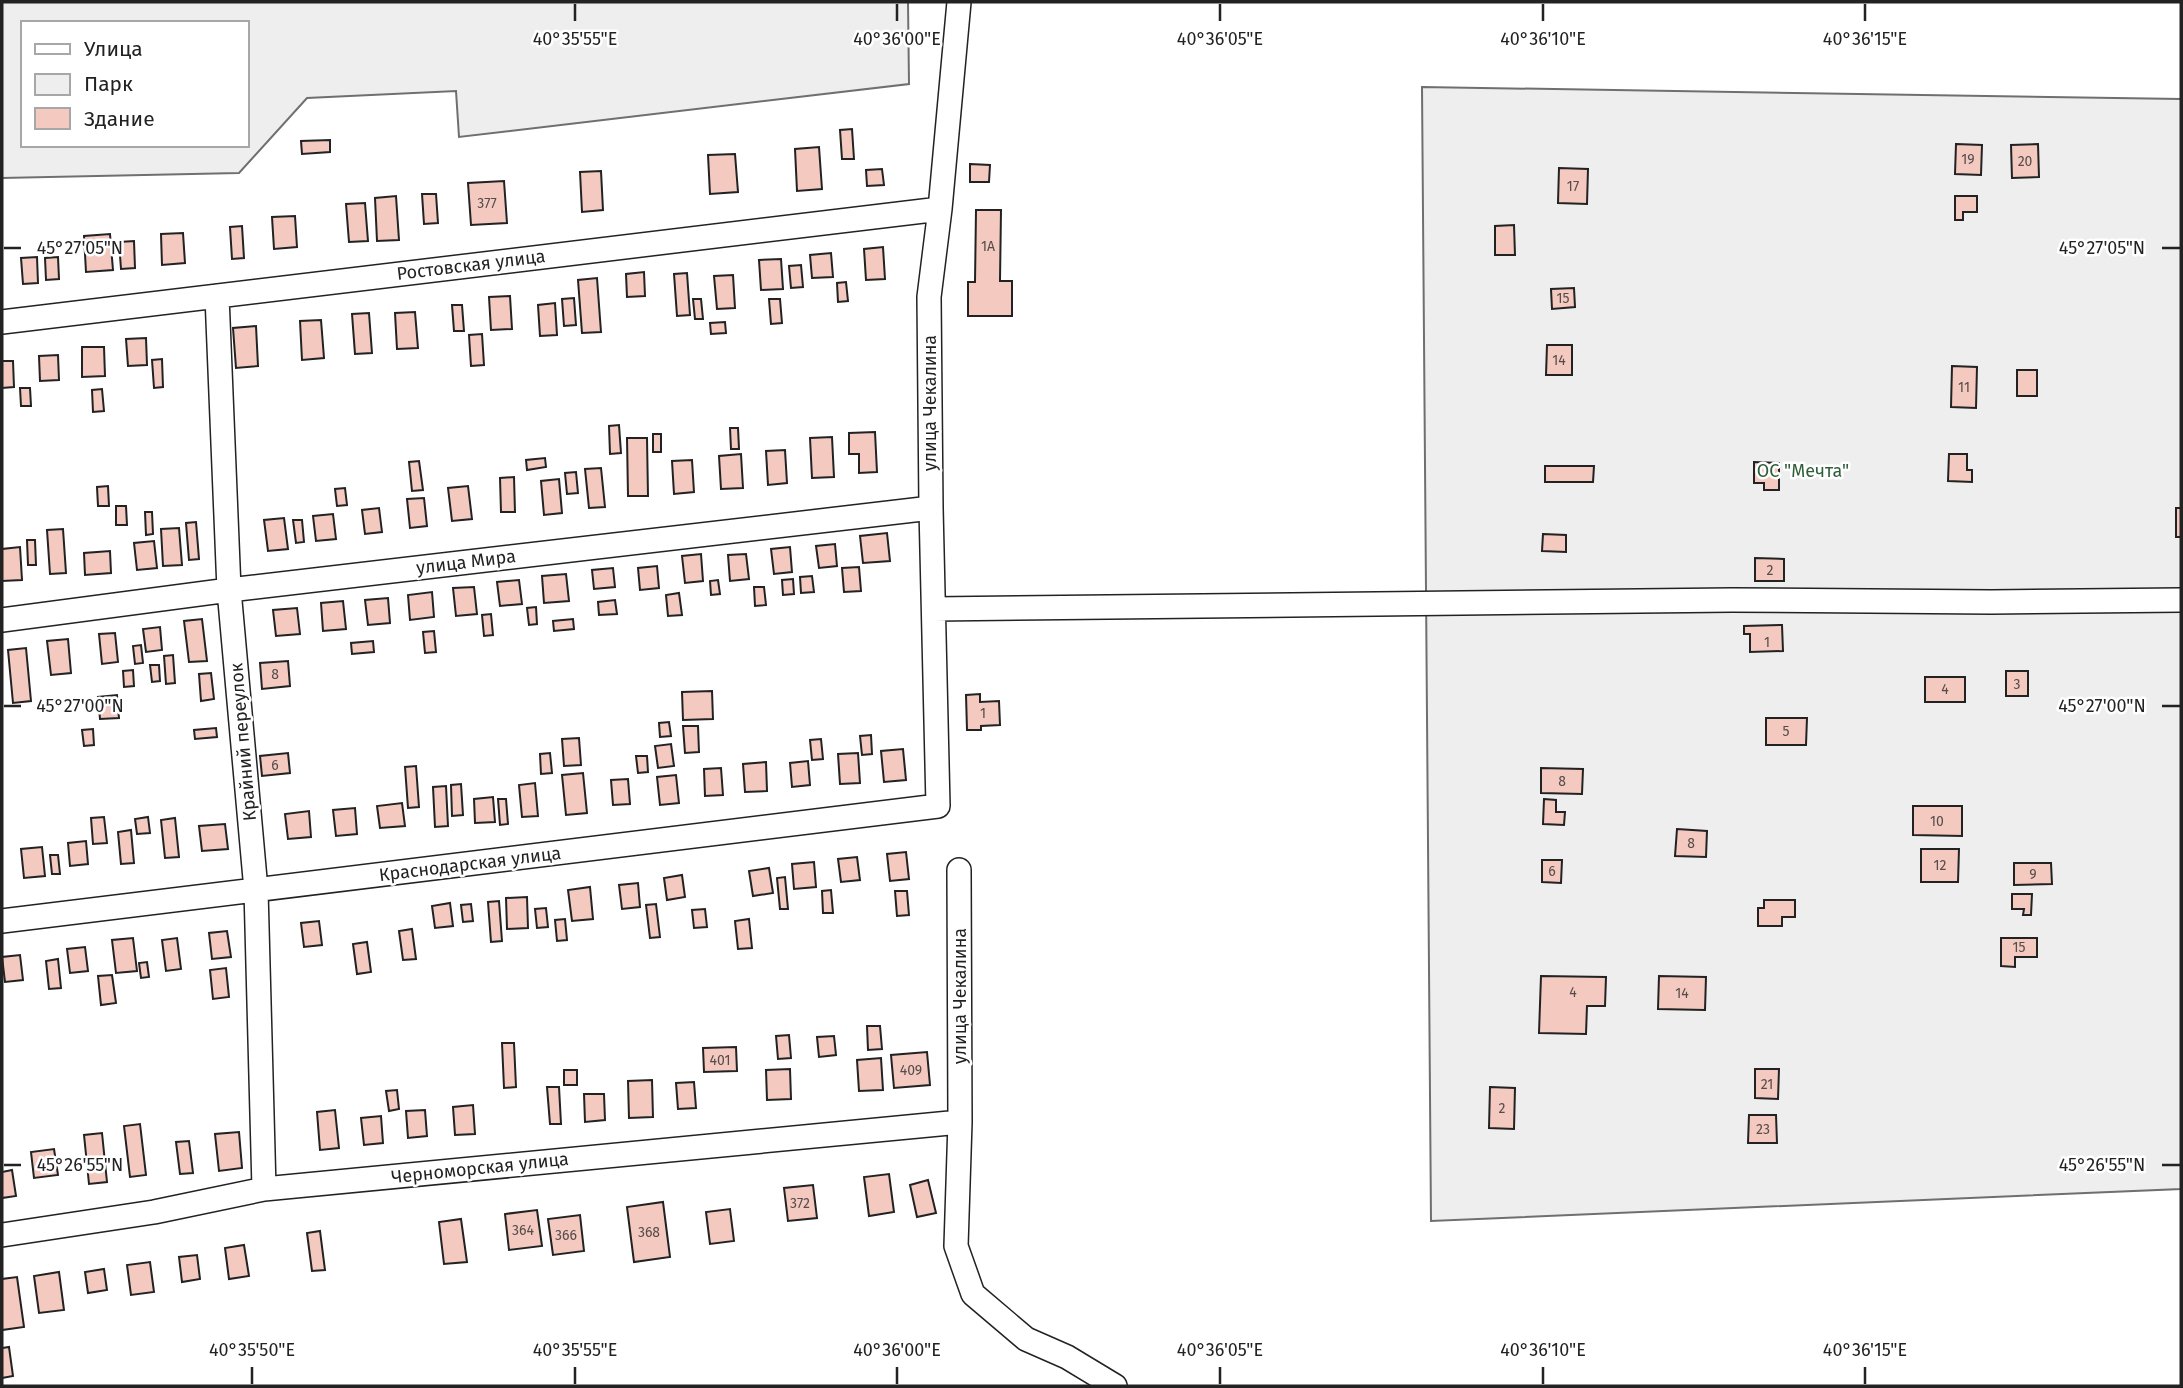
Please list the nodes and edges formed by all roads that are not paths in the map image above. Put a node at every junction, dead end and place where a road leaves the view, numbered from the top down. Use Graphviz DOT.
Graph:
graph roads {
  1 [pos="959,2"];
  2 [pos="940,209"];
  3 [pos="217,296"];
  4 [pos="2,322"];
  5 [pos="930,508"];
  6 [pos="229,590"];
  7 [pos="2181,600"];
  8 [pos="934,609"];
  9 [pos="2,621"];
  10 [pos="938,806"];
  11 [pos="959,870"];
  12 [pos="256,890"];
  13 [pos="2,921"];
  14 [pos="960,1122"];
  15 [pos="264,1189"];
  16 [pos="2,1235"];
  17 [pos="1115,1386"];
  1 -- 2 [label="street, улица Чекалина"];
  2 -- 3 [label="street, Ростовская улица"];
  2 -- 5 [label="street, улица Чекалина"];
  3 -- 4 [label="street, Ростовская улица"];
  3 -- 6 [label="street, Крайний переулок"];
  5 -- 6 [label="street, улица Мира"];
  5 -- 8 [label="street, улица Чекалина"];
  6 -- 9 [label="street, улица Мира"];
  6 -- 12 [label="street, Крайний переулок"];
  7 -- 8 [label="street"];
  8 -- 10 [label="street, улица Чекалина"];
  10 -- 12 [label="street, Краснодарская улица"];
  11 -- 14 [label="street, улица Чекалина"];
  12 -- 13 [label="street, Краснодарская улица"];
  12 -- 15 [label="street, Крайний переулок"];
  14 -- 15 [label="street, Черноморская улица"];
  14 -- 17 [label="street, улица Чекалина"];
  15 -- 16 [label="street, Черноморская улица"];
}
